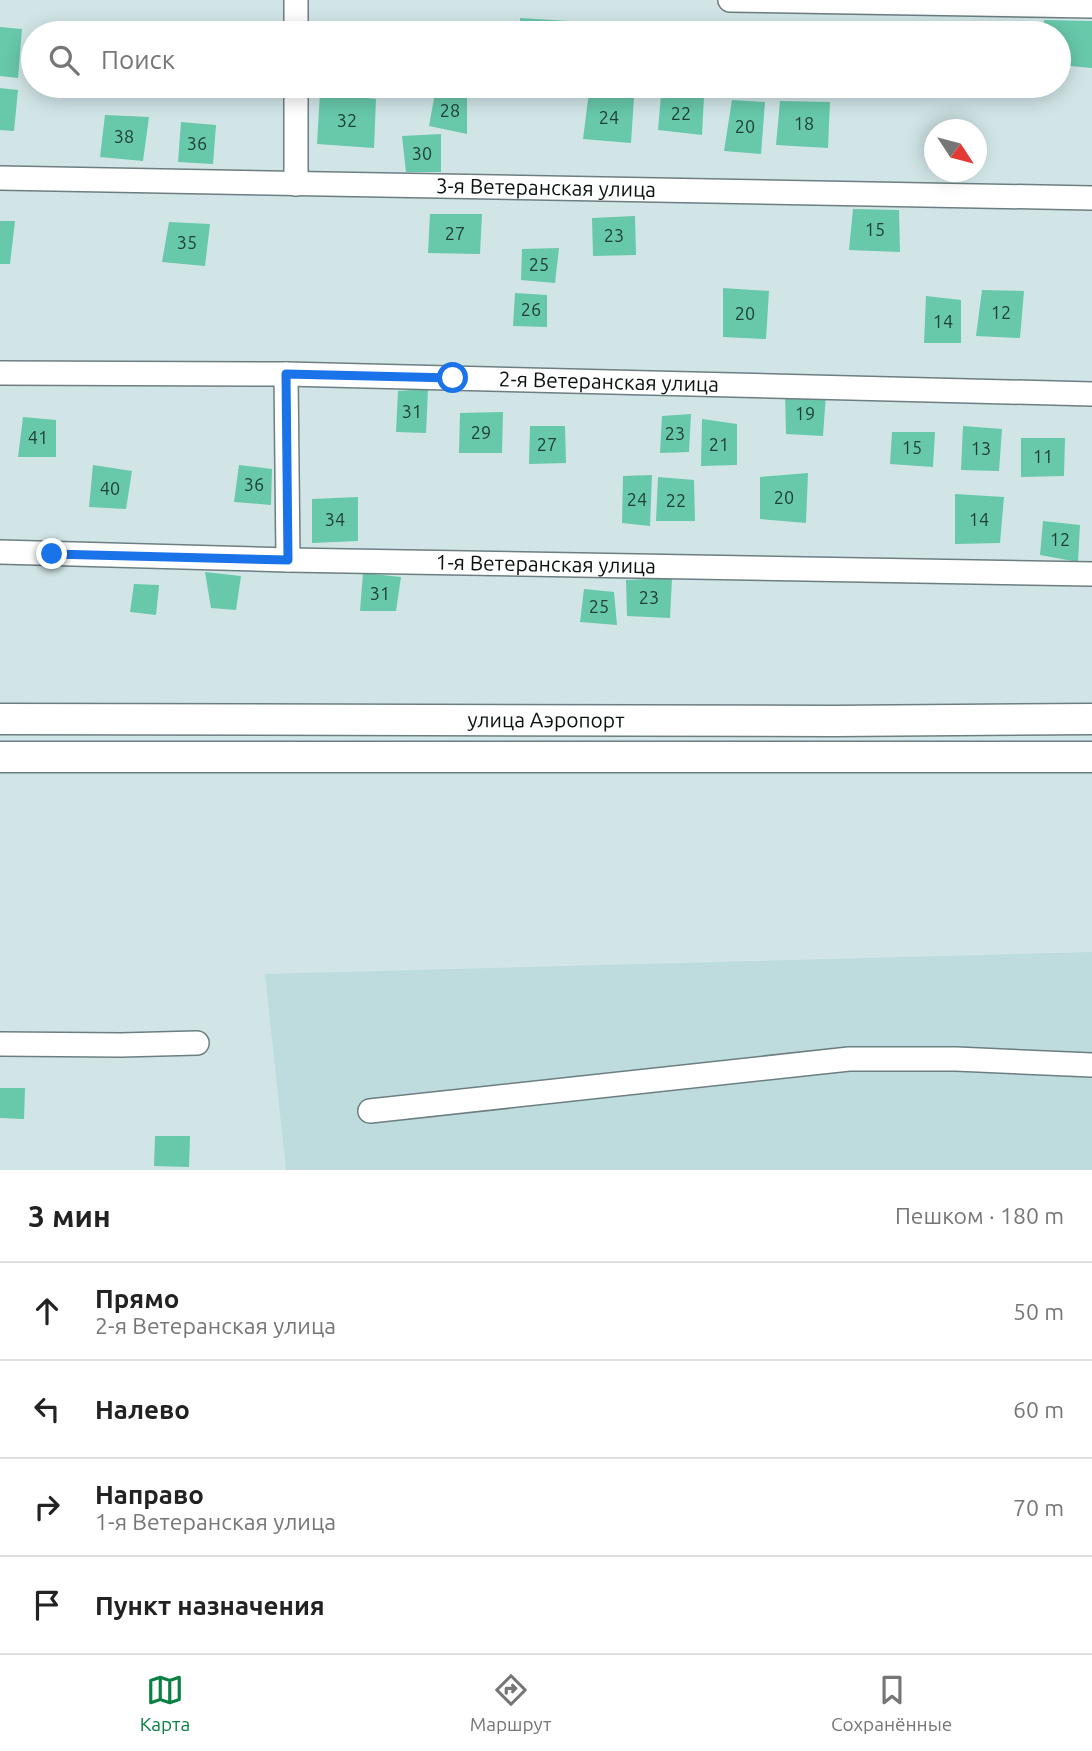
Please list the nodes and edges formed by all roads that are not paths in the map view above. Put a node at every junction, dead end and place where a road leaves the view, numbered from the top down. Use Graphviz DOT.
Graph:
graph roads {
  1 [pos="296,0"];
  2 [pos="730,0"];
  3 [pos="1092,6"];
  4 [pos="296,21"];
  5 [pos="296,98"];
  6 [pos="0,178"];
  7 [pos="296,184"];
  8 [pos="1092,198"];
  9 [pos="0,373"];
  10 [pos="286,374"];
  11 [pos="1092,394"];
  12 [pos="0,552"];
  13 [pos="288,560"];
  14 [pos="1092,574"];
  15 [pos="0,719"];
  16 [pos="1092,719"];
  17 [pos="0,757"];
  18 [pos="1092,757"];
  19 [pos="0,1044"];
  20 [pos="197,1044"];
  21 [pos="1092,1065"];
  22 [pos="370,1111"];
  1 -- 4 [label="street"];
  2 -- 3 [label="street"];
  5 -- 7 [label="street"];
  6 -- 7 [label="street, 3-я Ветеранская улица"];
  7 -- 8 [label="street, 3-я Ветеранская улица"];
  9 -- 10 [label="street, 2-я Ветеранская улица"];
  10 -- 11 [label="street, 2-я Ветеранская улица"];
  10 -- 13 [label="street"];
  12 -- 13 [label="street, 1-я Ветеранская улица"];
  13 -- 14 [label="street, 1-я Ветеранская улица"];
  15 -- 16 [label="main road, улица Аэропорт"];
  17 -- 18 [label="main road, улица Аэропорт"];
  19 -- 20 [label="street"];
  21 -- 22 [label="street"];
}
